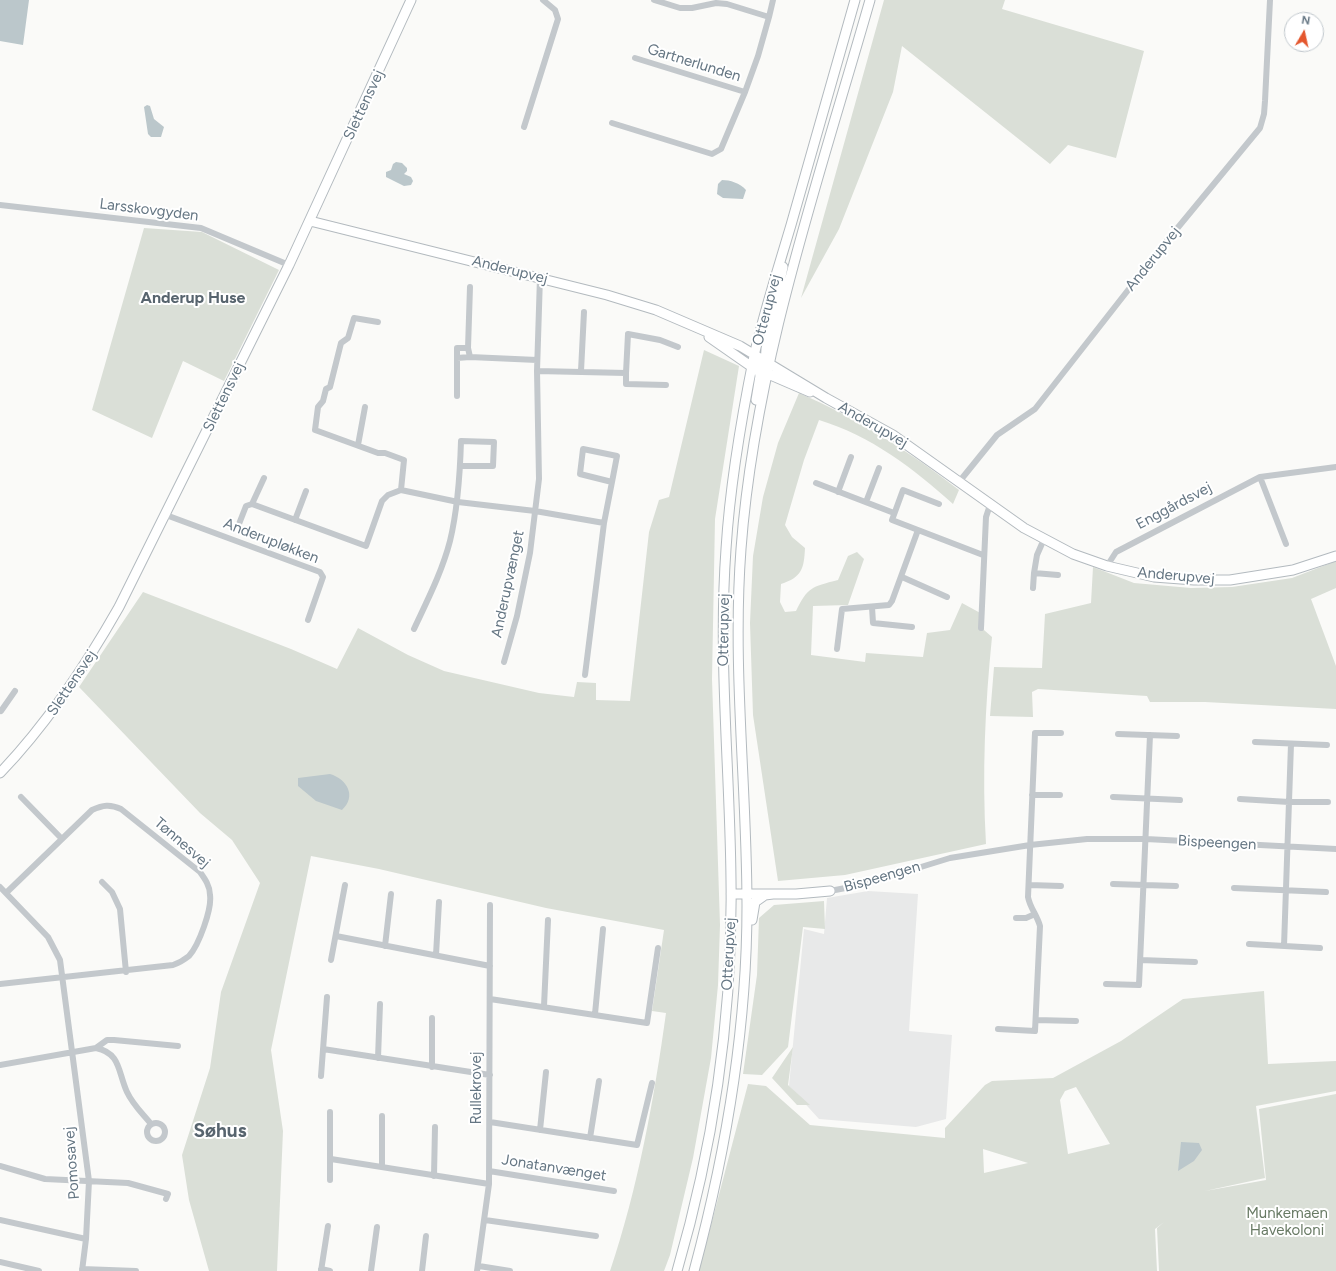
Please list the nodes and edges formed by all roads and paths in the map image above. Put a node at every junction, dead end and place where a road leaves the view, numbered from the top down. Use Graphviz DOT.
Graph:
graph roads {
  1 [pos="411,0"];
  2 [pos="543,0"];
  3 [pos="654,0"];
  4 [pos="773,0"];
  5 [pos="855,0"];
  6 [pos="870,0"];
  7 [pos="1270,0"];
  8 [pos="769,17"];
  9 [pos="634,58"];
  10 [pos="745,92"];
  11 [pos="612,124"];
  12 [pos="524,127"];
  13 [pos="0,205"];
  14 [pos="310,220"];
  15 [pos="786,240"];
  16 [pos="289,264"];
  17 [pos="540,277"];
  18 [pos="470,287"];
  19 [pos="584,312"];
  20 [pos="378,322"];
  21 [pos="706,333"];
  22 [pos="678,347"];
  23 [pos="468,348"];
  24 [pos="755,354"];
  25 [pos="470,357"];
  26 [pos="457,358"];
  27 [pos="537,360"];
  28 [pos="767,361"];
  29 [pos="760,370"];
  30 [pos="537,371"];
  31 [pos="581,371"];
  32 [pos="626,373"];
  33 [pos="666,385"];
  34 [pos="457,396"];
  35 [pos="826,398"];
  36 [pos="365,407"];
  37 [pos="358,445"];
  38 [pos="851,457"];
  39 [pos="460,466"];
  40 [pos="1336,467"];
  41 [pos="879,468"];
  42 [pos="1260,477"];
  43 [pos="264,478"];
  44 [pos="612,482"];
  45 [pos="959,482"];
  46 [pos="816,483"];
  47 [pos="401,490"];
  48 [pos="306,491"];
  49 [pos="838,492"];
  50 [pos="458,502"];
  51 [pos="866,502"];
  52 [pos="252,504"];
  53 [pos="939,504"];
  54 [pos="990,505"];
  55 [pos="535,511"];
  56 [pos="894,513"];
  57 [pos="166,515"];
  58 [pos="295,520"];
  59 [pos="604,523"];
  60 [pos="239,524"];
  61 [pos="918,530"];
  62 [pos="1044,539"];
  63 [pos="1286,544"];
  64 [pos="983,554"];
  65 [pos="1336,556"];
  66 [pos="1107,566"];
  67 [pos="1034,573"];
  68 [pos="1058,575"];
  69 [pos="902,577"];
  70 [pos="1033,588"];
  71 [pos="947,597"];
  72 [pos="872,607"];
  73 [pos="308,620"];
  74 [pos="912,627"];
  75 [pos="981,628"];
  76 [pos="414,629"];
  77 [pos="837,649"];
  78 [pos="504,662"];
  79 [pos="585,675"];
  80 [pos="15,691"];
  81 [pos="0,699"];
  82 [pos="6,704"];
  83 [pos="1,710"];
  84 [pos="1061,734"];
  85 [pos="1118,734"];
  86 [pos="1150,735"];
  87 [pos="1178,736"];
  88 [pos="1255,742"];
  89 [pos="1291,744"];
  90 [pos="1327,745"];
  91 [pos="0,773"];
  92 [pos="1032,795"];
  93 [pos="1060,795"];
  94 [pos="21,797"];
  95 [pos="1113,797"];
  96 [pos="1147,799"];
  97 [pos="1180,800"];
  98 [pos="1240,800"];
  99 [pos="1289,802"];
  100 [pos="1328,802"];
  101 [pos="62,839"];
  102 [pos="1146,839"];
  103 [pos="1030,845"];
  104 [pos="1288,847"];
  105 [pos="1336,849"];
  106 [pos="102,882"];
  107 [pos="1113,884"];
  108 [pos="345,885"];
  109 [pos="1029,885"];
  110 [pos="1144,885"];
  111 [pos="1061,886"];
  112 [pos="1176,886"];
  113 [pos="0,887"];
  114 [pos="1234,888"];
  115 [pos="1286,890"];
  116 [pos="830,891"];
  117 [pos="1326,892"];
  118 [pos="6,893"];
  119 [pos="391,894"];
  120 [pos="731,894"];
  121 [pos="746,894"];
  122 [pos="774,894"];
  123 [pos="439,902"];
  124 [pos="490,905"];
  125 [pos="1035,914"];
  126 [pos="1016,918"];
  127 [pos="548,920"];
  128 [pos="603,929"];
  129 [pos="336,936"];
  130 [pos="1249,944"];
  131 [pos="385,946"];
  132 [pos="1284,946"];
  133 [pos="658,948"];
  134 [pos="1320,948"];
  135 [pos="436,955"];
  136 [pos="331,960"];
  137 [pos="1140,960"];
  138 [pos="1195,962"];
  139 [pos="490,966"];
  140 [pos="126,972"];
  141 [pos="63,978"];
  142 [pos="0,984"];
  143 [pos="1106,984"];
  144 [pos="327,997"];
  145 [pos="490,999"];
  146 [pos="380,1004"];
  147 [pos="544,1006"];
  148 [pos="741,1010"];
  149 [pos="595,1014"];
  150 [pos="432,1018"];
  151 [pos="1036,1020"];
  152 [pos="1076,1021"];
  153 [pos="998,1029"];
  154 [pos="178,1046"];
  155 [pos="96,1048"];
  156 [pos="323,1049"];
  157 [pos="73,1052"];
  158 [pos="378,1058"];
  159 [pos="0,1065"];
  160 [pos="432,1067"];
  161 [pos="546,1072"];
  162 [pos="490,1075"];
  163 [pos="320,1076"];
  164 [pos="599,1081"];
  165 [pos="652,1083"];
  166 [pos="330,1112"];
  167 [pos="382,1116"];
  168 [pos="490,1122"];
  169 [pos="152,1124"];
  170 [pos="435,1127"];
  171 [pos="540,1130"];
  172 [pos="590,1138"];
  173 [pos="331,1159"];
  174 [pos="0,1166"];
  175 [pos="382,1167"];
  176 [pos="489,1171"];
  177 [pos="434,1176"];
  178 [pos="330,1180"];
  179 [pos="89,1181"];
  180 [pos="489,1184"];
  181 [pos="614,1191"];
  182 [pos="166,1199"];
  183 [pos="0,1220"];
  184 [pos="485,1220"];
  185 [pos="328,1226"];
  186 [pos="377,1227"];
  187 [pos="426,1236"];
  188 [pos="596,1236"];
  189 [pos="86,1239"];
  190 [pos="0,1262"];
  191 [pos="478,1268"];
  192 [pos="82,1270"];
  193 [pos="321,1270"];
  194 [pos="39,1271"];
  195 [pos="136,1271"];
  196 [pos="330,1271"];
  197 [pos="371,1271"];
  198 [pos="422,1271"];
  199 [pos="510,1271"];
  200 [pos="677,1271"];
  201 [pos="694,1271"];
  1 -- 14 [label="main road, Slettensvej"];
  2 -- 12 [label="street"];
  3 -- 8 [label="street"];
  4 -- 8 [label="street, Gartnerlunden"];
  5 -- 15 [label="main road, Otterupvej"];
  6 -- 28 [label="main road, Otterupvej"];
  7 -- 45 [label="street, Anderupvej"];
  8 -- 10 [label="street, Gartnerlunden"];
  9 -- 10 [label="street, Gartnerlunden"];
  10 -- 11 [label="street, Gartnerlunden"];
  13 -- 16 [label="street, Larsskovgyden"];
  14 -- 16 [label="main road, Slettensvej"];
  14 -- 17 [label="main road, Anderupvej"];
  15 -- 24 [label="main road, Otterupvej"];
  15 -- 28 [label="main road"];
  16 -- 57 [label="main road, Slettensvej"];
  17 -- 21 [label="main road, Anderupvej"];
  17 -- 27 [label="street, Anderupvænget"];
  18 -- 23 [label="street"];
  19 -- 31 [label="street"];
  20 -- 37 [label="street"];
  21 -- 24 [label="main road, Anderupvej"];
  21 -- 29 [label="main road, Anderupvej"];
  22 -- 32 [label="street"];
  23 -- 25 [label="street"];
  23 -- 26 [label="street"];
  24 -- 28 [label="main road, Anderupvej"];
  24 -- 29 [label="main road, Otterupvej"];
  25 -- 26 [label="street"];
  25 -- 27 [label="street"];
  26 -- 34 [label="street"];
  27 -- 30 [label="street, Anderupvænget"];
  28 -- 29 [label="main road"];
  28 -- 35 [label="main road, Anderupvej"];
  29 -- 35 [label="main road, Anderupvej"];
  29 -- 120 [label="main road, Otterupvej"];
  29 -- 121 [label="main road, Otterupvej"];
  30 -- 31 [label="street"];
  30 -- 55 [label="street, Anderupvænget"];
  31 -- 32 [label="street"];
  32 -- 33 [label="street"];
  35 -- 45 [label="main road, Anderupvej"];
  36 -- 37 [label="street"];
  37 -- 47 [label="street"];
  38 -- 49 [label="street"];
  39 -- 39 [label="street"];
  39 -- 50 [label="street"];
  40 -- 42 [label="street, Enggårdsvej"];
  41 -- 51 [label="street"];
  42 -- 63 [label="street"];
  42 -- 66 [label="street, Enggårdsvej"];
  43 -- 52 [label="street"];
  44 -- 44 [label="street"];
  44 -- 59 [label="street"];
  45 -- 54 [label="main road, Anderupvej"];
  46 -- 49 [label="street"];
  47 -- 50 [label="street, Anderupvænget"];
  47 -- 58 [label="street"];
  48 -- 58 [label="street"];
  49 -- 51 [label="street"];
  50 -- 55 [label="street, Anderupvænget"];
  50 -- 76 [label="street"];
  51 -- 56 [label="street"];
  52 -- 58 [label="street"];
  52 -- 60 [label="street"];
  53 -- 56 [label="street"];
  54 -- 62 [label="main road, Anderupvej"];
  54 -- 64 [label="street"];
  55 -- 59 [label="street, Anderupvænget"];
  55 -- 78 [label="street, Anderupvænget"];
  56 -- 61 [label="street"];
  57 -- 73 [label="street, Anderupløkken"];
  57 -- 91 [label="main road, Slettensvej"];
  59 -- 79 [label="street"];
  61 -- 64 [label="street"];
  61 -- 69 [label="street"];
  62 -- 66 [label="main road, Anderupvej"];
  62 -- 67 [label="street"];
  64 -- 75 [label="street"];
  65 -- 66 [label="main road, Anderupvej"];
  67 -- 68 [label="street"];
  67 -- 70 [label="street"];
  69 -- 71 [label="street"];
  69 -- 72 [label="street"];
  72 -- 74 [label="street"];
  72 -- 77 [label="street"];
  80 -- 82 [label="street"];
  81 -- 82 [label="street"];
  82 -- 83 [label="street"];
  84 -- 92 [label="street"];
  85 -- 86 [label="street"];
  86 -- 87 [label="street"];
  86 -- 96 [label="street"];
  88 -- 89 [label="street"];
  89 -- 90 [label="street"];
  89 -- 99 [label="street"];
  92 -- 93 [label="street"];
  92 -- 103 [label="street"];
  94 -- 101 [label="street"];
  95 -- 96 [label="street"];
  96 -- 97 [label="street"];
  96 -- 102 [label="street"];
  98 -- 99 [label="street"];
  99 -- 100 [label="street"];
  99 -- 104 [label="street"];
  101 -- 118 [label="street, Tønnesvej"];
  101 -- 140 [label="street, Tønnesvej"];
  102 -- 103 [label="street, Bispeengen"];
  102 -- 104 [label="street, Bispeengen"];
  102 -- 110 [label="street"];
  103 -- 109 [label="street"];
  103 -- 116 [label="street, Bispeengen"];
  104 -- 105 [label="street, Bispeengen"];
  104 -- 115 [label="street"];
  106 -- 140 [label="street"];
  107 -- 110 [label="street"];
  108 -- 129 [label="street"];
  109 -- 111 [label="street"];
  109 -- 125 [label="street"];
  110 -- 112 [label="street"];
  110 -- 137 [label="street"];
  113 -- 118 [label="street, Pomosavej"];
  114 -- 115 [label="street"];
  115 -- 117 [label="street"];
  115 -- 132 [label="street"];
  116 -- 122 [label="main road, Bispeengen"];
  118 -- 141 [label="street, Pomosavej"];
  119 -- 131 [label="street"];
  120 -- 121 [label="main road, Bispeengen"];
  120 -- 200 [label="main road, Otterupvej"];
  121 -- 122 [label="main road, Bispeengen"];
  121 -- 148 [label="main road, Otterupvej"];
  122 -- 148 [label="main road"];
  123 -- 135 [label="street"];
  124 -- 139 [label="street, Rullekrovej"];
  125 -- 126 [label="street"];
  125 -- 151 [label="street"];
  127 -- 147 [label="street"];
  128 -- 149 [label="street"];
  129 -- 131 [label="street"];
  129 -- 136 [label="street"];
  130 -- 132 [label="street"];
  131 -- 135 [label="street"];
  132 -- 134 [label="street"];
  133 -- 149 [label="street"];
  135 -- 139 [label="street"];
  137 -- 138 [label="street"];
  137 -- 143 [label="street"];
  139 -- 145 [label="street, Rullekrovej"];
  140 -- 141 [label="street, Tønnesvej"];
  141 -- 142 [label="street, Tønnesvej"];
  141 -- 157 [label="street, Pomosavej"];
  144 -- 156 [label="street"];
  145 -- 147 [label="street"];
  145 -- 162 [label="street, Rullekrovej"];
  146 -- 158 [label="street"];
  147 -- 149 [label="street"];
  148 -- 201 [label="main road, Otterupvej"];
  150 -- 160 [label="street"];
  151 -- 152 [label="street"];
  151 -- 153 [label="street"];
  154 -- 155 [label="street"];
  155 -- 157 [label="street"];
  155 -- 169 [label="street"];
  156 -- 158 [label="street"];
  156 -- 163 [label="street"];
  157 -- 159 [label="street"];
  157 -- 179 [label="street, Pomosavej"];
  158 -- 160 [label="street"];
  160 -- 162 [label="street"];
  161 -- 171 [label="street"];
  162 -- 168 [label="street, Rullekrovej"];
  164 -- 172 [label="street"];
  165 -- 172 [label="street"];
  166 -- 173 [label="street"];
  167 -- 175 [label="street"];
  168 -- 171 [label="street"];
  168 -- 176 [label="street, Rullekrovej"];
  170 -- 177 [label="street"];
  171 -- 172 [label="street"];
  173 -- 175 [label="street"];
  173 -- 178 [label="street"];
  174 -- 179 [label="street"];
  175 -- 177 [label="street"];
  176 -- 180 [label="street, Rullekrovej"];
  176 -- 181 [label="street, Jonatanvænget"];
  177 -- 180 [label="street"];
  179 -- 182 [label="street"];
  179 -- 189 [label="street, Pomosavej"];
  180 -- 184 [label="street, Rullekrovej"];
  183 -- 189 [label="street"];
  184 -- 188 [label="street"];
  184 -- 191 [label="street, Rullekrovej"];
  185 -- 193 [label="street"];
  186 -- 197 [label="street"];
  187 -- 198 [label="street"];
  189 -- 192 [label="street, Pomosavej"];
  190 -- 194 [label="street"];
  191 -- 199 [label="street"];
  192 -- 195 [label="street"];
  193 -- 196 [label="street"];
}
